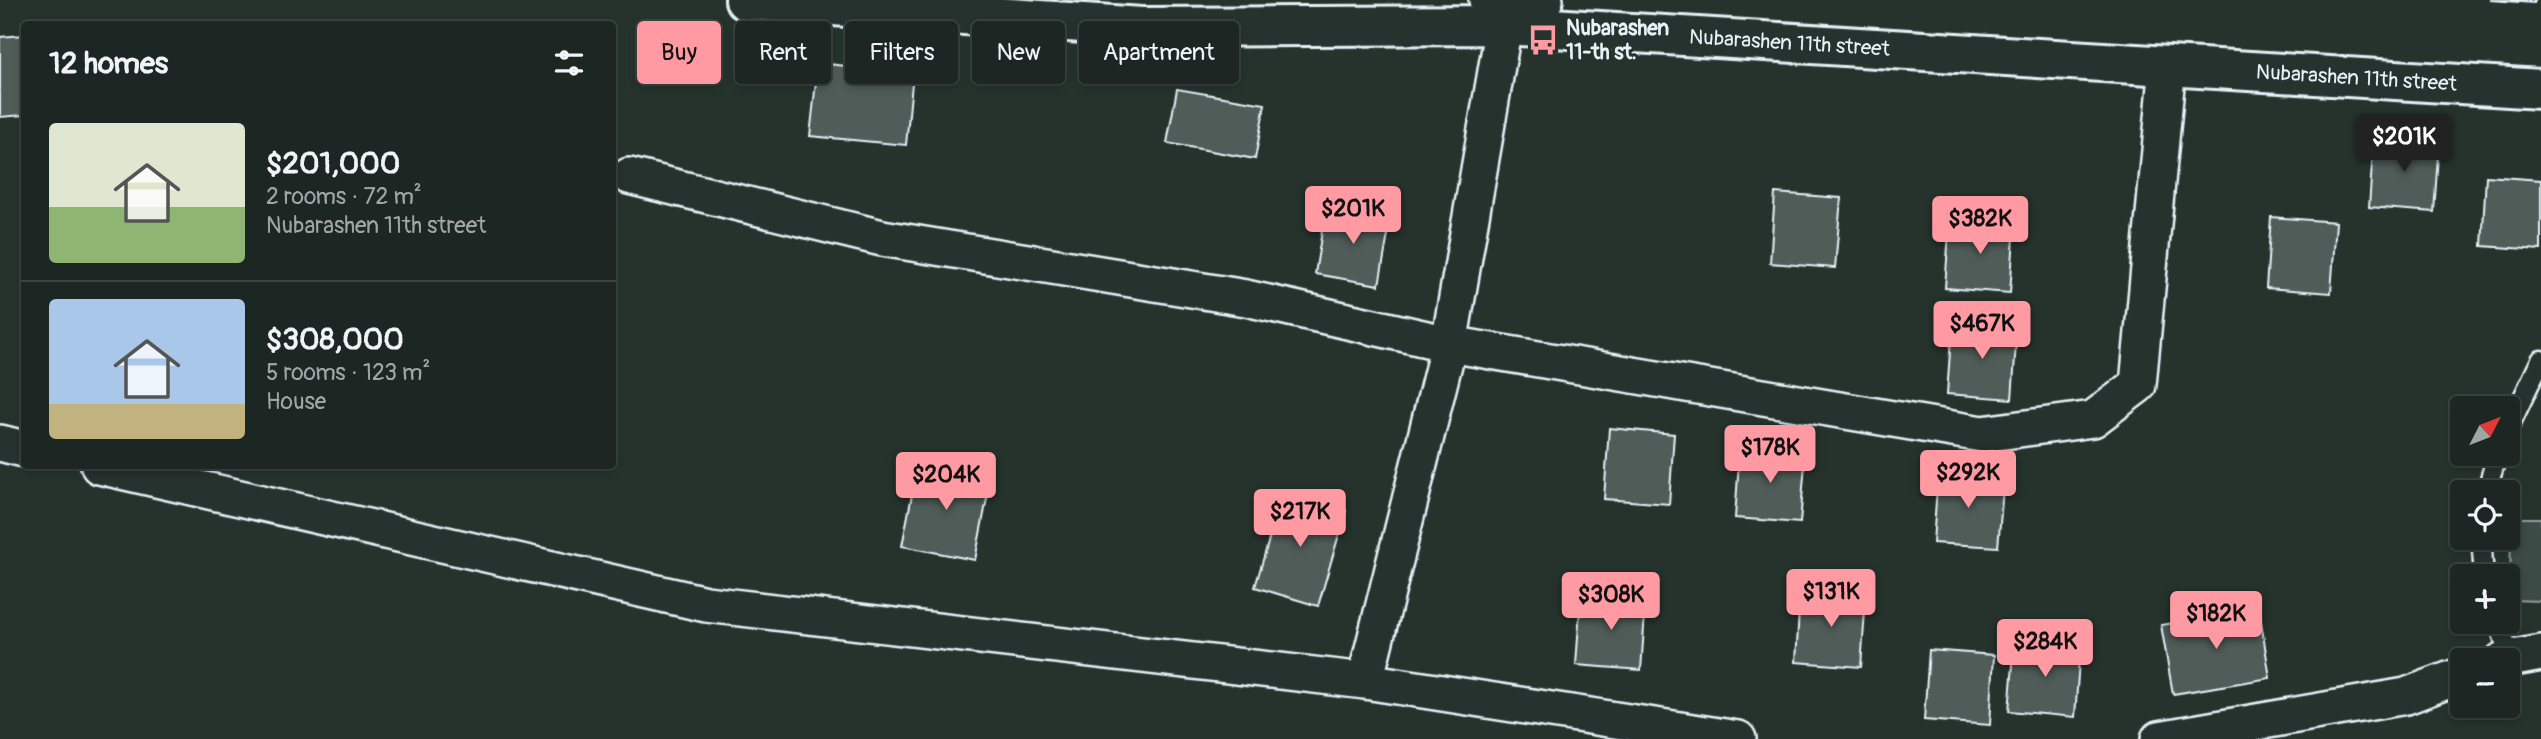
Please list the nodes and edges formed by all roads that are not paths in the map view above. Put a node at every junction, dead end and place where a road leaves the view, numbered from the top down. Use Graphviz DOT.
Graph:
graph roads {
  1 [pos="745,0"];
  2 [pos="1545,0"];
  3 [pos="1495,13"];
  4 [pos="2168,65"];
  5 [pos="2541,89"];
  6 [pos="629,176"];
  7 [pos="1449,344"];
  8 [pos="2541,360"];
  9 [pos="2520,404"];
  10 [pos="0,443"];
  11 [pos="21,448"];
  12 [pos="112,469"];
  13 [pos="2450,679"];
  14 [pos="1365,681"];
  15 [pos="1738,739"];
  16 [pos="2159,739"];
  1 -- 3 [label="street, Nubarashen 11th street"];
  2 -- 3 [label="street"];
  3 -- 4 [label="street, Nubarashen 11th street"];
  3 -- 7 [label="street"];
  4 -- 5 [label="street, Nubarashen 11th street"];
  4 -- 7 [label="street"];
  6 -- 7 [label="street"];
  7 -- 14 [label="street"];
  8 -- 9 [label="lane"];
  10 -- 11 [label="street"];
  12 -- 14 [label="street"];
  13 -- 16 [label="street"];
  14 -- 15 [label="street"];
}
